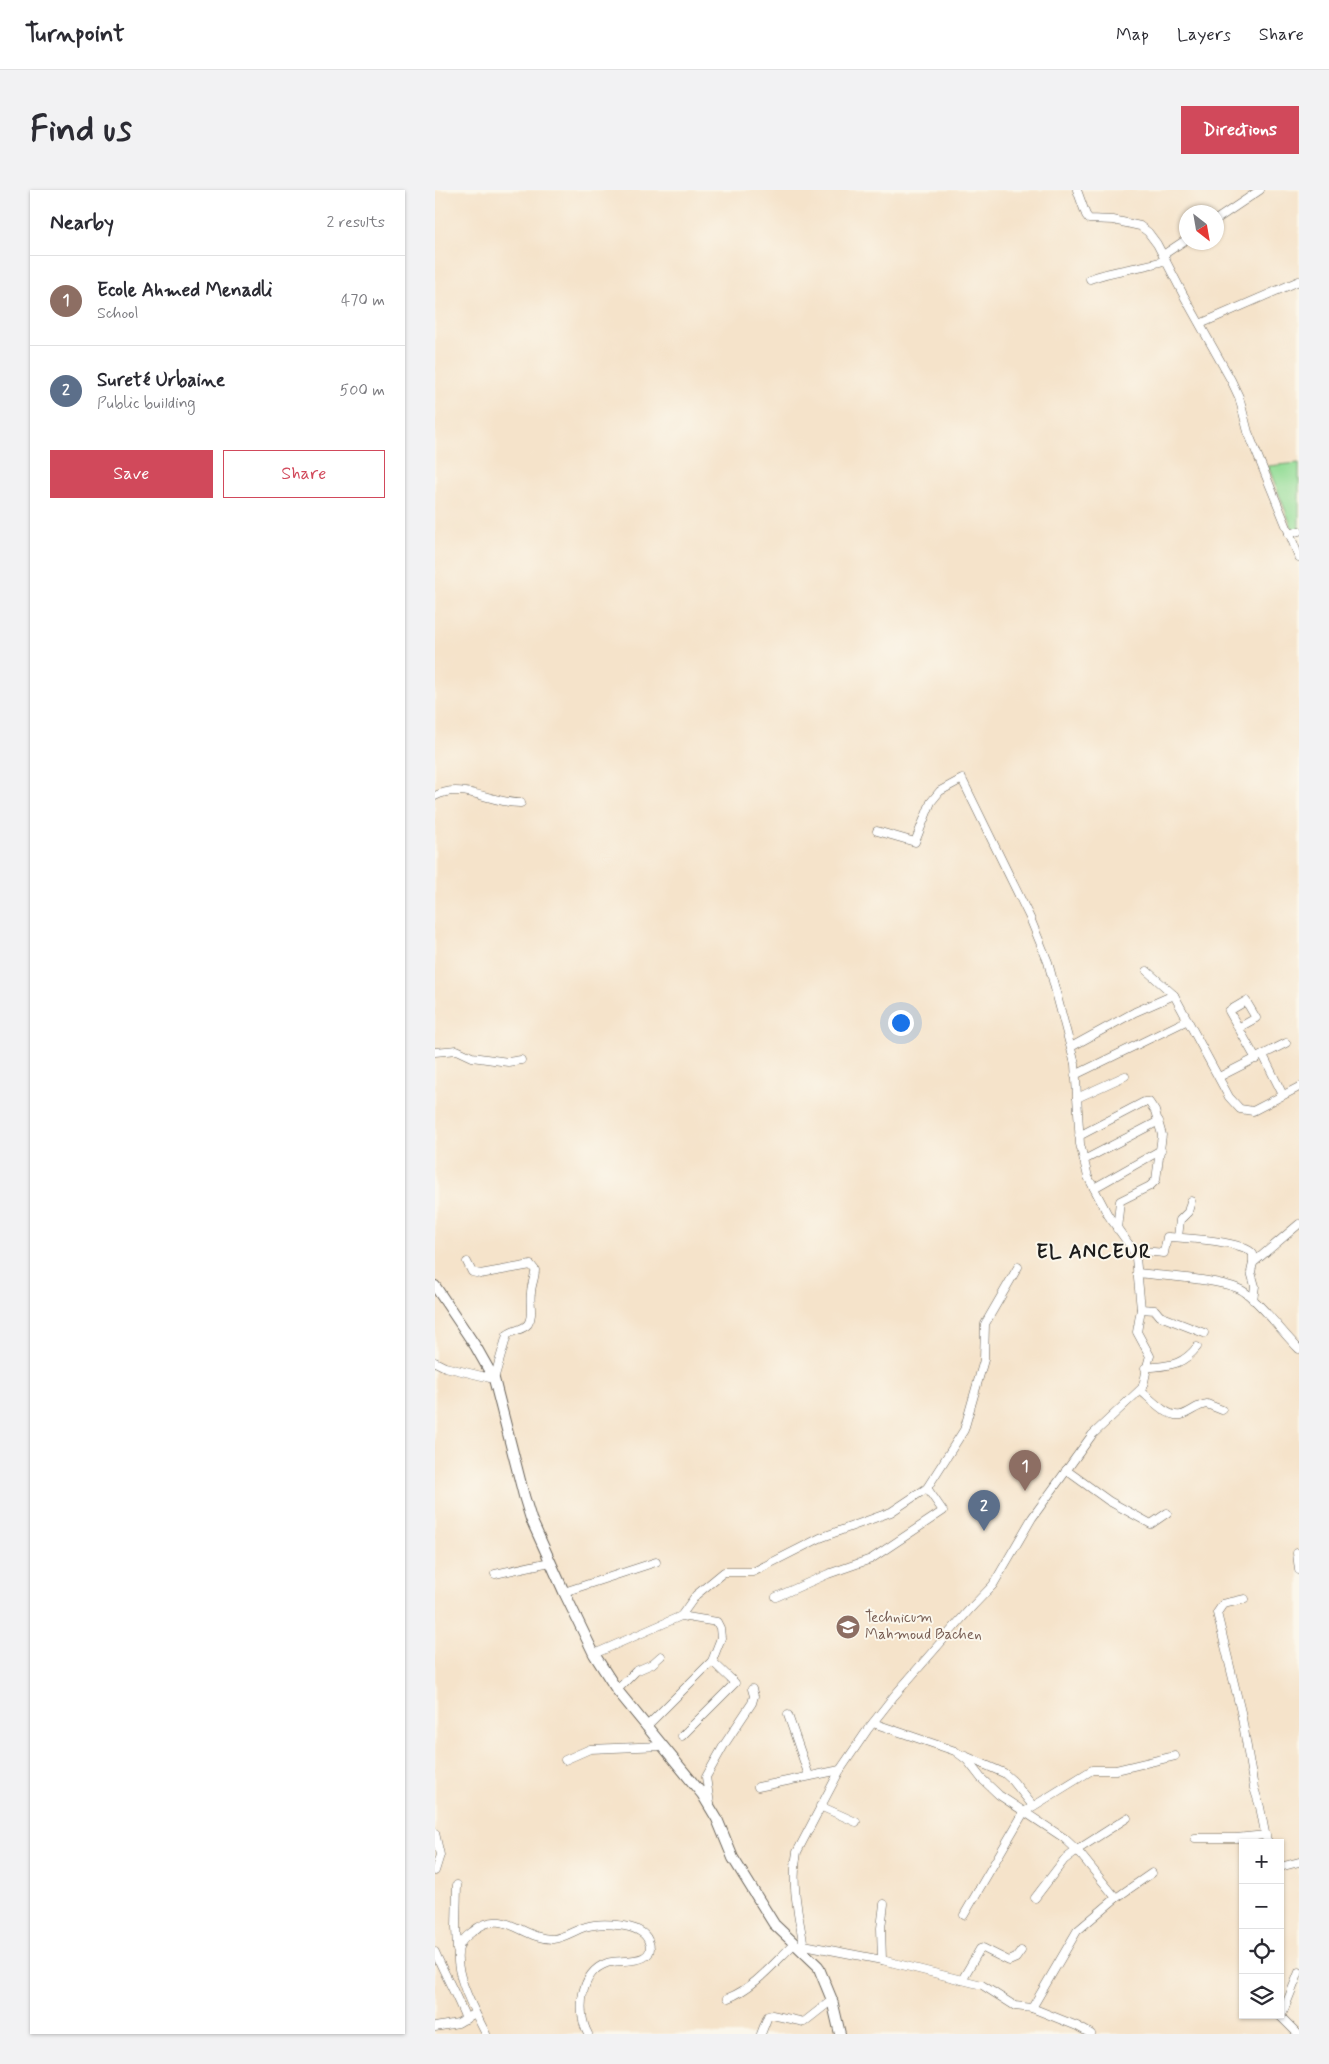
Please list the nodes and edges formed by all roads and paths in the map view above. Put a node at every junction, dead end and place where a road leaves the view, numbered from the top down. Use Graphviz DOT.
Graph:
graph roads {
  1 [pos="1077,190"];
  2 [pos="1259,190"];
  3 [pos="1224,214"];
  4 [pos="1179,246"];
  5 [pos="1165,257"];
  6 [pos="1089,279"];
  7 [pos="1299,281"];
  8 [pos="1200,324"];
  9 [pos="1299,531"];
  10 [pos="1289,534"];
  11 [pos="1299,557"];
  12 [pos="435,796"];
  13 [pos="521,803"];
  14 [pos="877,832"];
  15 [pos="1147,971"];
  16 [pos="1174,995"];
  17 [pos="1188,1020"];
  18 [pos="1238,1028"];
  19 [pos="1286,1043"];
  20 [pos="1071,1047"];
  21 [pos="435,1052"];
  22 [pos="1259,1057"];
  23 [pos="521,1060"];
  24 [pos="1075,1075"];
  25 [pos="1125,1076"];
  26 [pos="1219,1077"];
  27 [pos="1299,1087"];
  28 [pos="1283,1095"];
  29 [pos="1077,1098"];
  30 [pos="1159,1121"];
  31 [pos="1079,1136"];
  32 [pos="1161,1150"];
  33 [pos="1084,1160"];
  34 [pos="1094,1188"];
  35 [pos="1191,1201"];
  36 [pos="1299,1224"];
  37 [pos="1117,1230"];
  38 [pos="1178,1237"];
  39 [pos="1133,1250"];
  40 [pos="467,1262"];
  41 [pos="1253,1264"];
  42 [pos="1018,1267"];
  43 [pos="1137,1273"];
  44 [pos="435,1286"];
  45 [pos="1253,1300"];
  46 [pos="1141,1309"];
  47 [pos="1204,1333"];
  48 [pos="1197,1347"];
  49 [pos="1299,1349"];
  50 [pos="435,1362"];
  51 [pos="1145,1368"];
  52 [pos="494,1379"];
  53 [pos="1140,1390"];
  54 [pos="1222,1410"];
  55 [pos="1066,1470"];
  56 [pos="927,1488"];
  57 [pos="1167,1514"];
  58 [pos="1297,1554"];
  59 [pos="550,1562"];
  60 [pos="656,1562"];
  61 [pos="1299,1570"];
  62 [pos="495,1574"];
  63 [pos="564,1592"];
  64 [pos="776,1597"];
  65 [pos="1245,1599"];
  66 [pos="681,1616"];
  67 [pos="594,1654"];
  68 [pos="661,1656"];
  69 [pos="712,1661"];
  70 [pos="617,1690"];
  71 [pos="752,1690"];
  72 [pos="788,1715"];
  73 [pos="873,1723"];
  74 [pos="647,1727"];
  75 [pos="682,1736"];
  76 [pos="662,1746"];
  77 [pos="963,1756"];
  78 [pos="1175,1756"];
  79 [pos="565,1760"];
  80 [pos="840,1770"];
  81 [pos="809,1776"];
  82 [pos="758,1786"];
  83 [pos="820,1806"];
  84 [pos="1033,1806"];
  85 [pos="710,1808"];
  86 [pos="1024,1812"];
  87 [pos="1127,1818"];
  88 [pos="856,1822"];
  89 [pos="435,1832"];
  90 [pos="1195,1838"];
  91 [pos="1267,1839"];
  92 [pos="1077,1850"];
  93 [pos="435,1872"];
  94 [pos="1152,1873"];
  95 [pos="457,1884"];
  96 [pos="1035,1898"];
  97 [pos="1116,1898"];
  98 [pos="884,1904"];
  99 [pos="964,1915"];
  100 [pos="801,1948"];
  101 [pos="1021,1951"];
  102 [pos="435,1952"];
  103 [pos="458,1956"];
  104 [pos="882,1960"];
  105 [pos="1299,1972"];
  106 [pos="962,1980"];
  107 [pos="728,1998"];
  108 [pos="832,2000"];
  109 [pos="1284,2007"];
  110 [pos="1032,2008"];
  111 [pos="475,2013"];
  112 [pos="1283,2019"];
  113 [pos="466,2020"];
  114 [pos="435,2027"];
  115 [pos="486,2034"];
  116 [pos="588,2034"];
  117 [pos="761,2034"];
  118 [pos="840,2034"];
  119 [pos="1091,2034"];
  120 [pos="1298,2034"];
  1 -- 5 [label="street"];
  2 -- 3 [label="street"];
  4 -- 5 [label="street"];
  5 -- 6 [label="street"];
  5 -- 8 [label="street"];
  7 -- 8 [label="street"];
  8 -- 10 [label="street"];
  9 -- 10 [label="street"];
  10 -- 11 [label="street"];
  12 -- 13 [label="street"];
  14 -- 20 [label="street"];
  15 -- 16 [label="street"];
  16 -- 17 [label="street"];
  16 -- 20 [label="street"];
  17 -- 24 [label="street"];
  17 -- 26 [label="street"];
  18 -- 22 [label="street"];
  19 -- 22 [label="street"];
  20 -- 24 [label="street"];
  21 -- 23 [label="street"];
  22 -- 26 [label="street"];
  22 -- 28 [label="street"];
  24 -- 29 [label="street"];
  25 -- 29 [label="street"];
  26 -- 28 [label="street"];
  27 -- 28 [label="street"];
  29 -- 31 [label="street"];
  30 -- 31 [label="street"];
  30 -- 32 [label="street"];
  30 -- 33 [label="street"];
  31 -- 33 [label="street"];
  32 -- 34 [label="street"];
  32 -- 37 [label="street"];
  33 -- 34 [label="street"];
  34 -- 37 [label="street"];
  35 -- 38 [label="street"];
  36 -- 41 [label="street"];
  37 -- 39 [label="street"];
  38 -- 39 [label="street"];
  38 -- 41 [label="street"];
  39 -- 43 [label="street"];
  40 -- 52 [label="street"];
  41 -- 45 [label="street"];
  42 -- 56 [label="street"];
  43 -- 45 [label="street"];
  43 -- 46 [label="street"];
  44 -- 52 [label="street"];
  45 -- 49 [label="street"];
  46 -- 47 [label="street"];
  46 -- 51 [label="street"];
  48 -- 51 [label="street"];
  50 -- 52 [label="street"];
  51 -- 53 [label="street"];
  52 -- 59 [label="street"];
  53 -- 54 [label="street"];
  53 -- 55 [label="street"];
  55 -- 57 [label="street"];
  55 -- 73 [label="street"];
  56 -- 64 [label="street"];
  56 -- 66 [label="street"];
  58 -- 61 [label="street"];
  59 -- 62 [label="street"];
  59 -- 63 [label="street"];
  60 -- 63 [label="street"];
  63 -- 67 [label="street"];
  65 -- 91 [label="street"];
  66 -- 67 [label="street"];
  66 -- 69 [label="street"];
  67 -- 70 [label="street"];
  68 -- 70 [label="street"];
  69 -- 74 [label="street"];
  69 -- 75 [label="street"];
  70 -- 74 [label="street"];
  71 -- 85 [label="street"];
  72 -- 81 [label="street"];
  73 -- 77 [label="street"];
  73 -- 80 [label="street"];
  74 -- 76 [label="street"];
  76 -- 79 [label="street"];
  76 -- 85 [label="street"];
  77 -- 84 [label="street"];
  77 -- 86 [label="street"];
  78 -- 84 [label="street"];
  80 -- 81 [label="street"];
  80 -- 83 [label="street"];
  81 -- 82 [label="street"];
  83 -- 88 [label="street"];
  83 -- 100 [label="street"];
  84 -- 86 [label="street"];
  85 -- 100 [label="street"];
  86 -- 92 [label="street"];
  86 -- 99 [label="street"];
  87 -- 92 [label="street"];
  89 -- 93 [label="street"];
  90 -- 91 [label="street"];
  92 -- 96 [label="street"];
  92 -- 97 [label="street"];
  94 -- 97 [label="street"];
  95 -- 103 [label="street"];
  97 -- 110 [label="street"];
  98 -- 104 [label="street"];
  100 -- 104 [label="street"];
  100 -- 107 [label="street"];
  100 -- 108 [label="street"];
  101 -- 106 [label="street"];
  102 -- 113 [label="street"];
  103 -- 111 [label="street"];
  103 -- 116 [label="street"];
  104 -- 106 [label="street"];
  105 -- 109 [label="street"];
  106 -- 110 [label="street"];
  108 -- 117 [label="street"];
  108 -- 118 [label="street"];
  110 -- 119 [label="street"];
  111 -- 113 [label="street"];
  111 -- 115 [label="street"];
  112 -- 120 [label="street"];
  113 -- 114 [label="street"];
}
